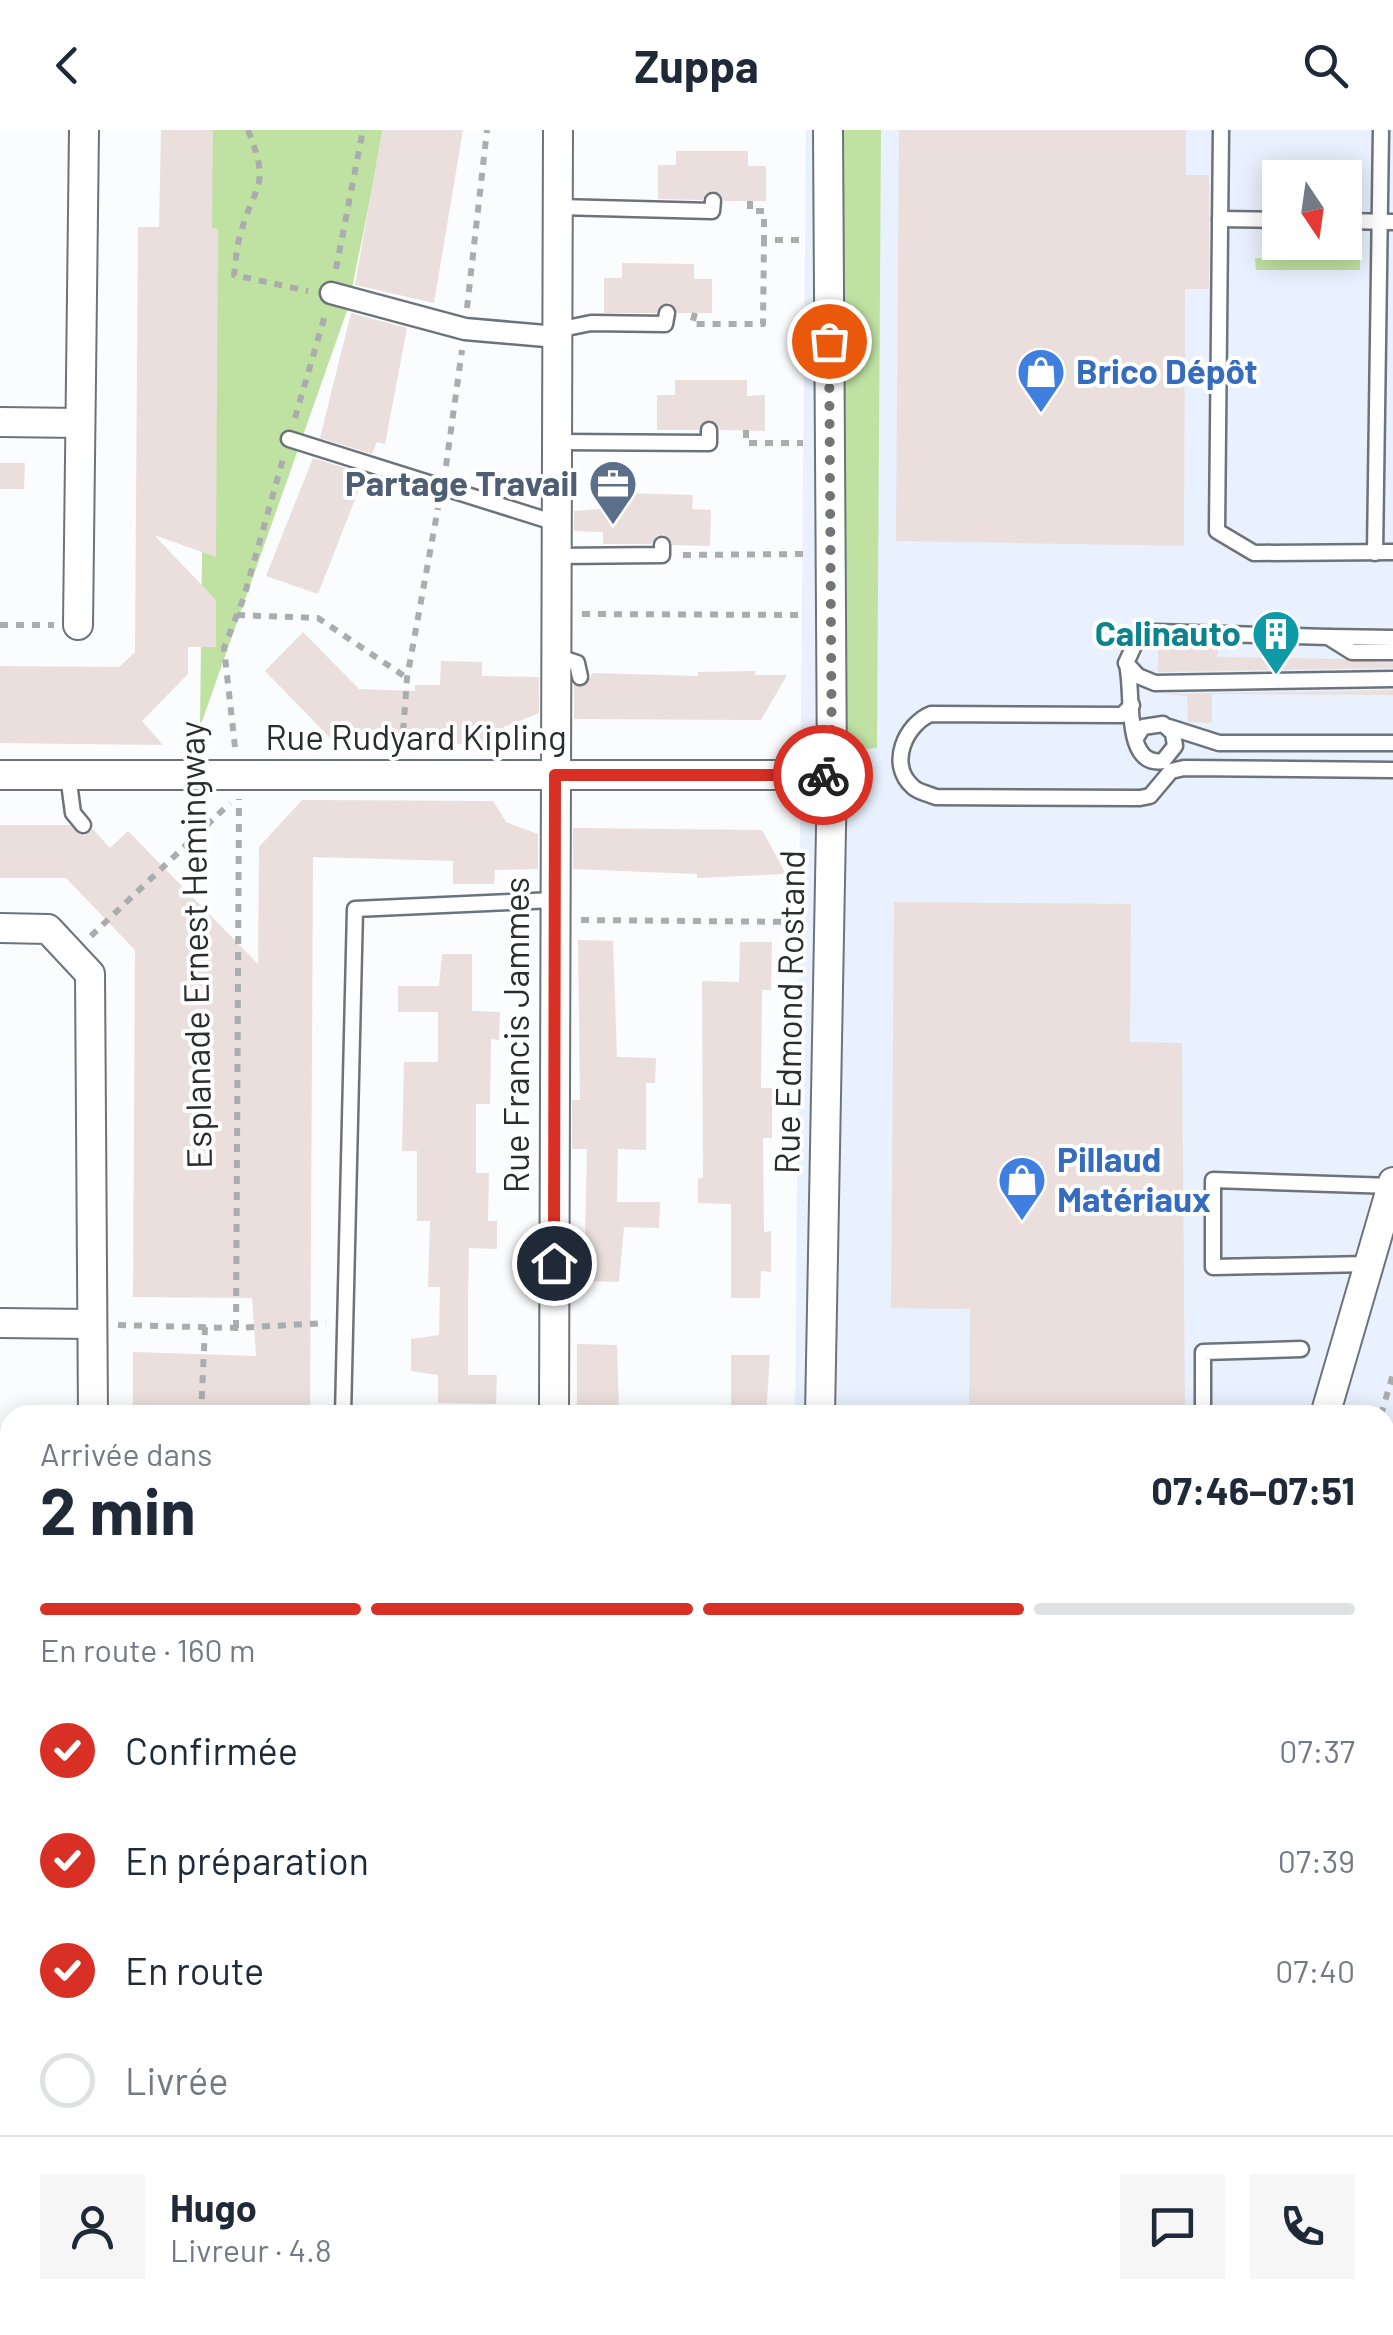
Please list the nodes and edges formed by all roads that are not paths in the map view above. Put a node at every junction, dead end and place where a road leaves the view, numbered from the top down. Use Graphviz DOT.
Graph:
graph roads {
  1 [pos="84,130"];
  2 [pos="558,130"];
  3 [pos="828,130"];
  4 [pos="1221,130"];
  5 [pos="1382,130"];
  6 [pos="713,201"];
  7 [pos="558,207"];
  8 [pos="1220,219"];
  9 [pos="1262,220"];
  10 [pos="1387,222"];
  11 [pos="331,293"];
  12 [pos="667,314"];
  13 [pos="557,334"];
  14 [pos="0,422"];
  15 [pos="80,423"];
  16 [pos="709,430"];
  17 [pos="288,439"];
  18 [pos="557,442"];
  19 [pos="556,522"];
  20 [pos="662,545"];
  21 [pos="1375,552"];
  22 [pos="1393,552"];
  23 [pos="556,556"];
  24 [pos="78,625"];
  25 [pos="1328,637"];
  26 [pos="1393,638"];
  27 [pos="1393,652"];
  28 [pos="556,656"];
  29 [pos="1126,663"];
  30 [pos="580,677"];
  31 [pos="1393,680"];
  32 [pos="1132,705"];
  33 [pos="1169,727"];
  34 [pos="1136,738"];
  35 [pos="1393,743"];
  36 [pos="1157,762"];
  37 [pos="1393,770"];
  38 [pos="1171,771"];
  39 [pos="555,775"];
  40 [pos="832,775"];
  41 [pos="0,776"];
  42 [pos="68,776"];
  43 [pos="83,825"];
  44 [pos="555,910"];
  45 [pos="0,928"];
  46 [pos="1392,1184"];
  47 [pos="1369,1264"];
  48 [pos="0,1324"];
  49 [pos="92,1324"];
  50 [pos="1300,1349"];
  51 [pos="93,1405"];
  52 [pos="343,1405"];
  53 [pos="554,1405"];
  54 [pos="820,1405"];
  55 [pos="1203,1405"];
  56 [pos="1328,1405"];
  1 -- 15 [label="street"];
  2 -- 7 [label="street, Rue Francis Jammes"];
  3 -- 40 [label="street, Rue Edmond Rostand"];
  4 -- 8 [label="lane"];
  5 -- 10 [label="lane"];
  6 -- 7 [label="lane"];
  7 -- 13 [label="street, Rue Francis Jammes"];
  8 -- 9 [label="lane"];
  8 -- 21 [label="lane"];
  10 -- 21 [label="lane"];
  11 -- 13 [label="street"];
  12 -- 13 [label="lane"];
  13 -- 18 [label="street, Rue Francis Jammes"];
  14 -- 15 [label="street"];
  15 -- 24 [label="street"];
  16 -- 18 [label="lane"];
  17 -- 19 [label="lane"];
  18 -- 19 [label="street, Rue Francis Jammes"];
  19 -- 23 [label="street, Rue Francis Jammes"];
  20 -- 23 [label="lane"];
  21 -- 22 [label="lane"];
  23 -- 28 [label="street, Rue Francis Jammes"];
  25 -- 26 [label="lane"];
  25 -- 27 [label="lane"];
  25 -- 29 [label="lane"];
  28 -- 30 [label="lane"];
  28 -- 39 [label="street, Rue Francis Jammes"];
  29 -- 31 [label="lane"];
  29 -- 32 [label="lane"];
  32 -- 34 [label="lane"];
  32 -- 38 [label="lane"];
  33 -- 34 [label="lane"];
  33 -- 35 [label="lane"];
  33 -- 36 [label="lane"];
  34 -- 36 [label="lane"];
  36 -- 38 [label="lane"];
  37 -- 38 [label="lane"];
  39 -- 40 [label="street, Rue Rudyard Kipling"];
  39 -- 42 [label="street, Rue Rudyard Kipling"];
  39 -- 44 [label="street, Rue Francis Jammes"];
  40 -- 54 [label="street, Rue Edmond Rostand"];
  41 -- 42 [label="street, Rue Rudyard Kipling"];
  42 -- 43 [label="lane"];
  44 -- 52 [label="lane"];
  44 -- 53 [label="street, Rue Francis Jammes"];
  45 -- 49 [label="street"];
  46 -- 47 [label="street"];
  46 -- 47 [label="lane"];
  47 -- 56 [label="street"];
  48 -- 49 [label="street"];
  49 -- 51 [label="street"];
  50 -- 55 [label="lane"];
}
